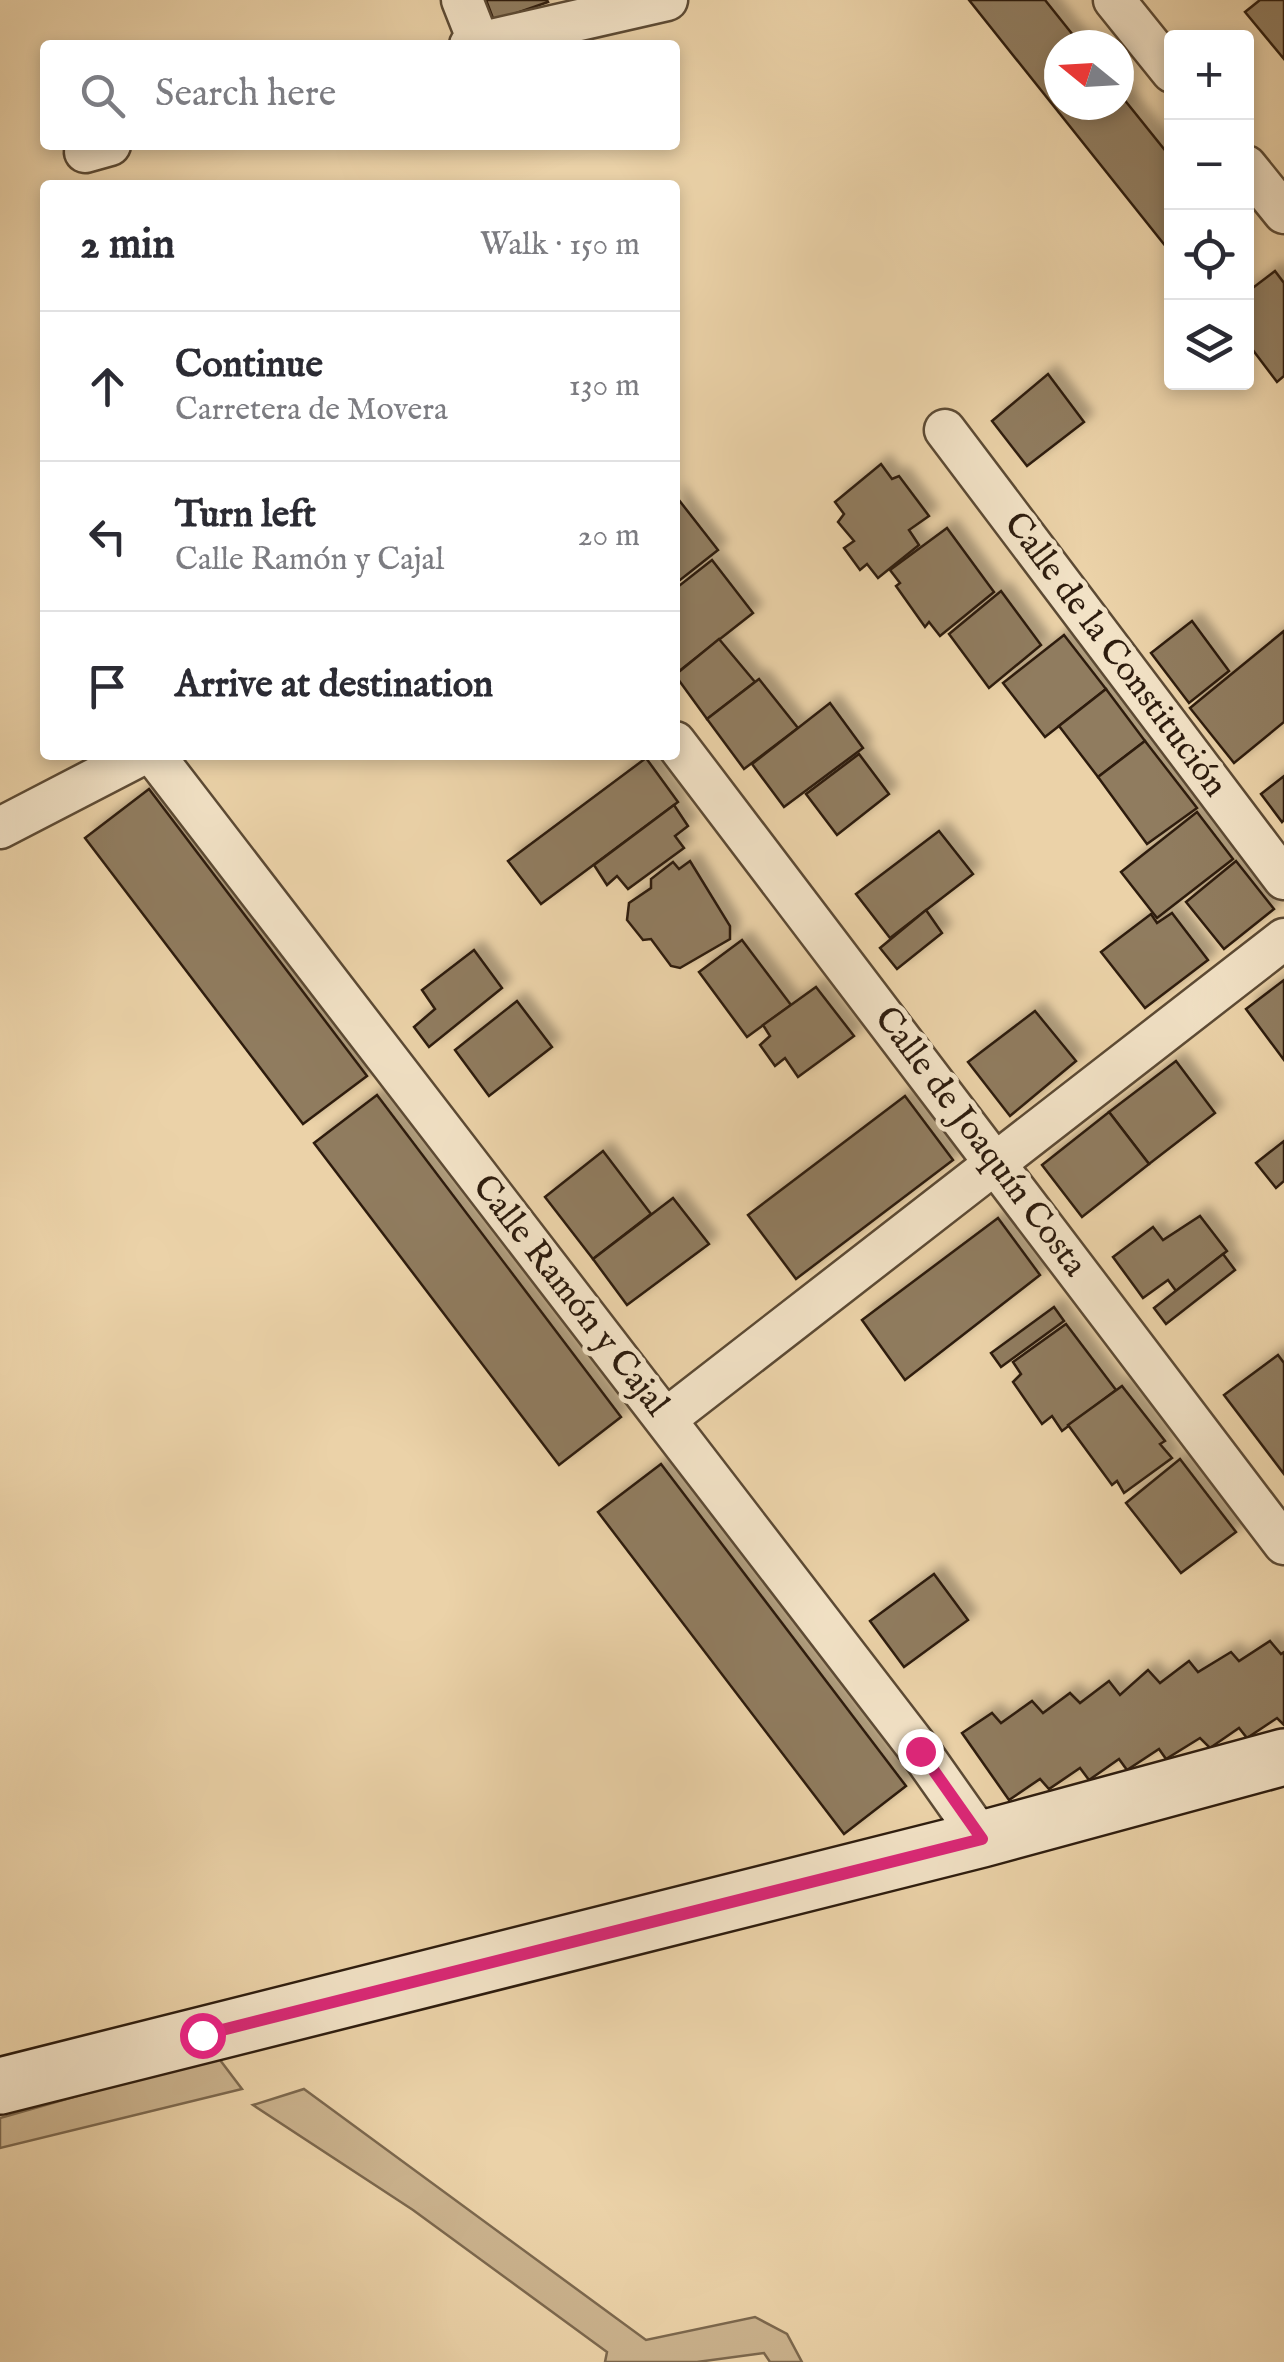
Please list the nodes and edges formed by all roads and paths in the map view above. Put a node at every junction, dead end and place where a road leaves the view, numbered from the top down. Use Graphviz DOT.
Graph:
graph roads {
  1 [pos="462,0"];
  2 [pos="667,0"];
  3 [pos="1114,0"];
  4 [pos="474,40"];
  5 [pos="492,40"];
  6 [pos="1164,62"];
  7 [pos="1254,176"];
  8 [pos="1284,213"];
  9 [pos="946,430"];
  10 [pos="680,749"];
  11 [pos="131,760"];
  12 [pos="158,760"];
  13 [pos="0,828"];
  14 [pos="1284,879"];
  15 [pos="1284,939"];
  16 [pos="997,1163"];
  17 [pos="666,1420"];
  18 [pos="1284,1544"];
  19 [pos="1284,1757"];
  20 [pos="982,1839"];
  21 [pos="0,2086"];
  1 -- 4 [label="street"];
  2 -- 5 [label="street"];
  3 -- 6 [label="street"];
  7 -- 8 [label="street"];
  9 -- 14 [label="street, Calle de la Constitución"];
  10 -- 16 [label="street, Calle de Joaquín Costa"];
  11 -- 13 [label="street"];
  12 -- 17 [label="street, Calle Ramón y Cajal"];
  15 -- 16 [label="street"];
  16 -- 17 [label="street"];
  16 -- 18 [label="street, Calle de Joaquín Costa"];
  17 -- 20 [label="street, Calle Ramón y Cajal"];
  19 -- 20 [label="main road"];
  20 -- 21 [label="main road"];
}
